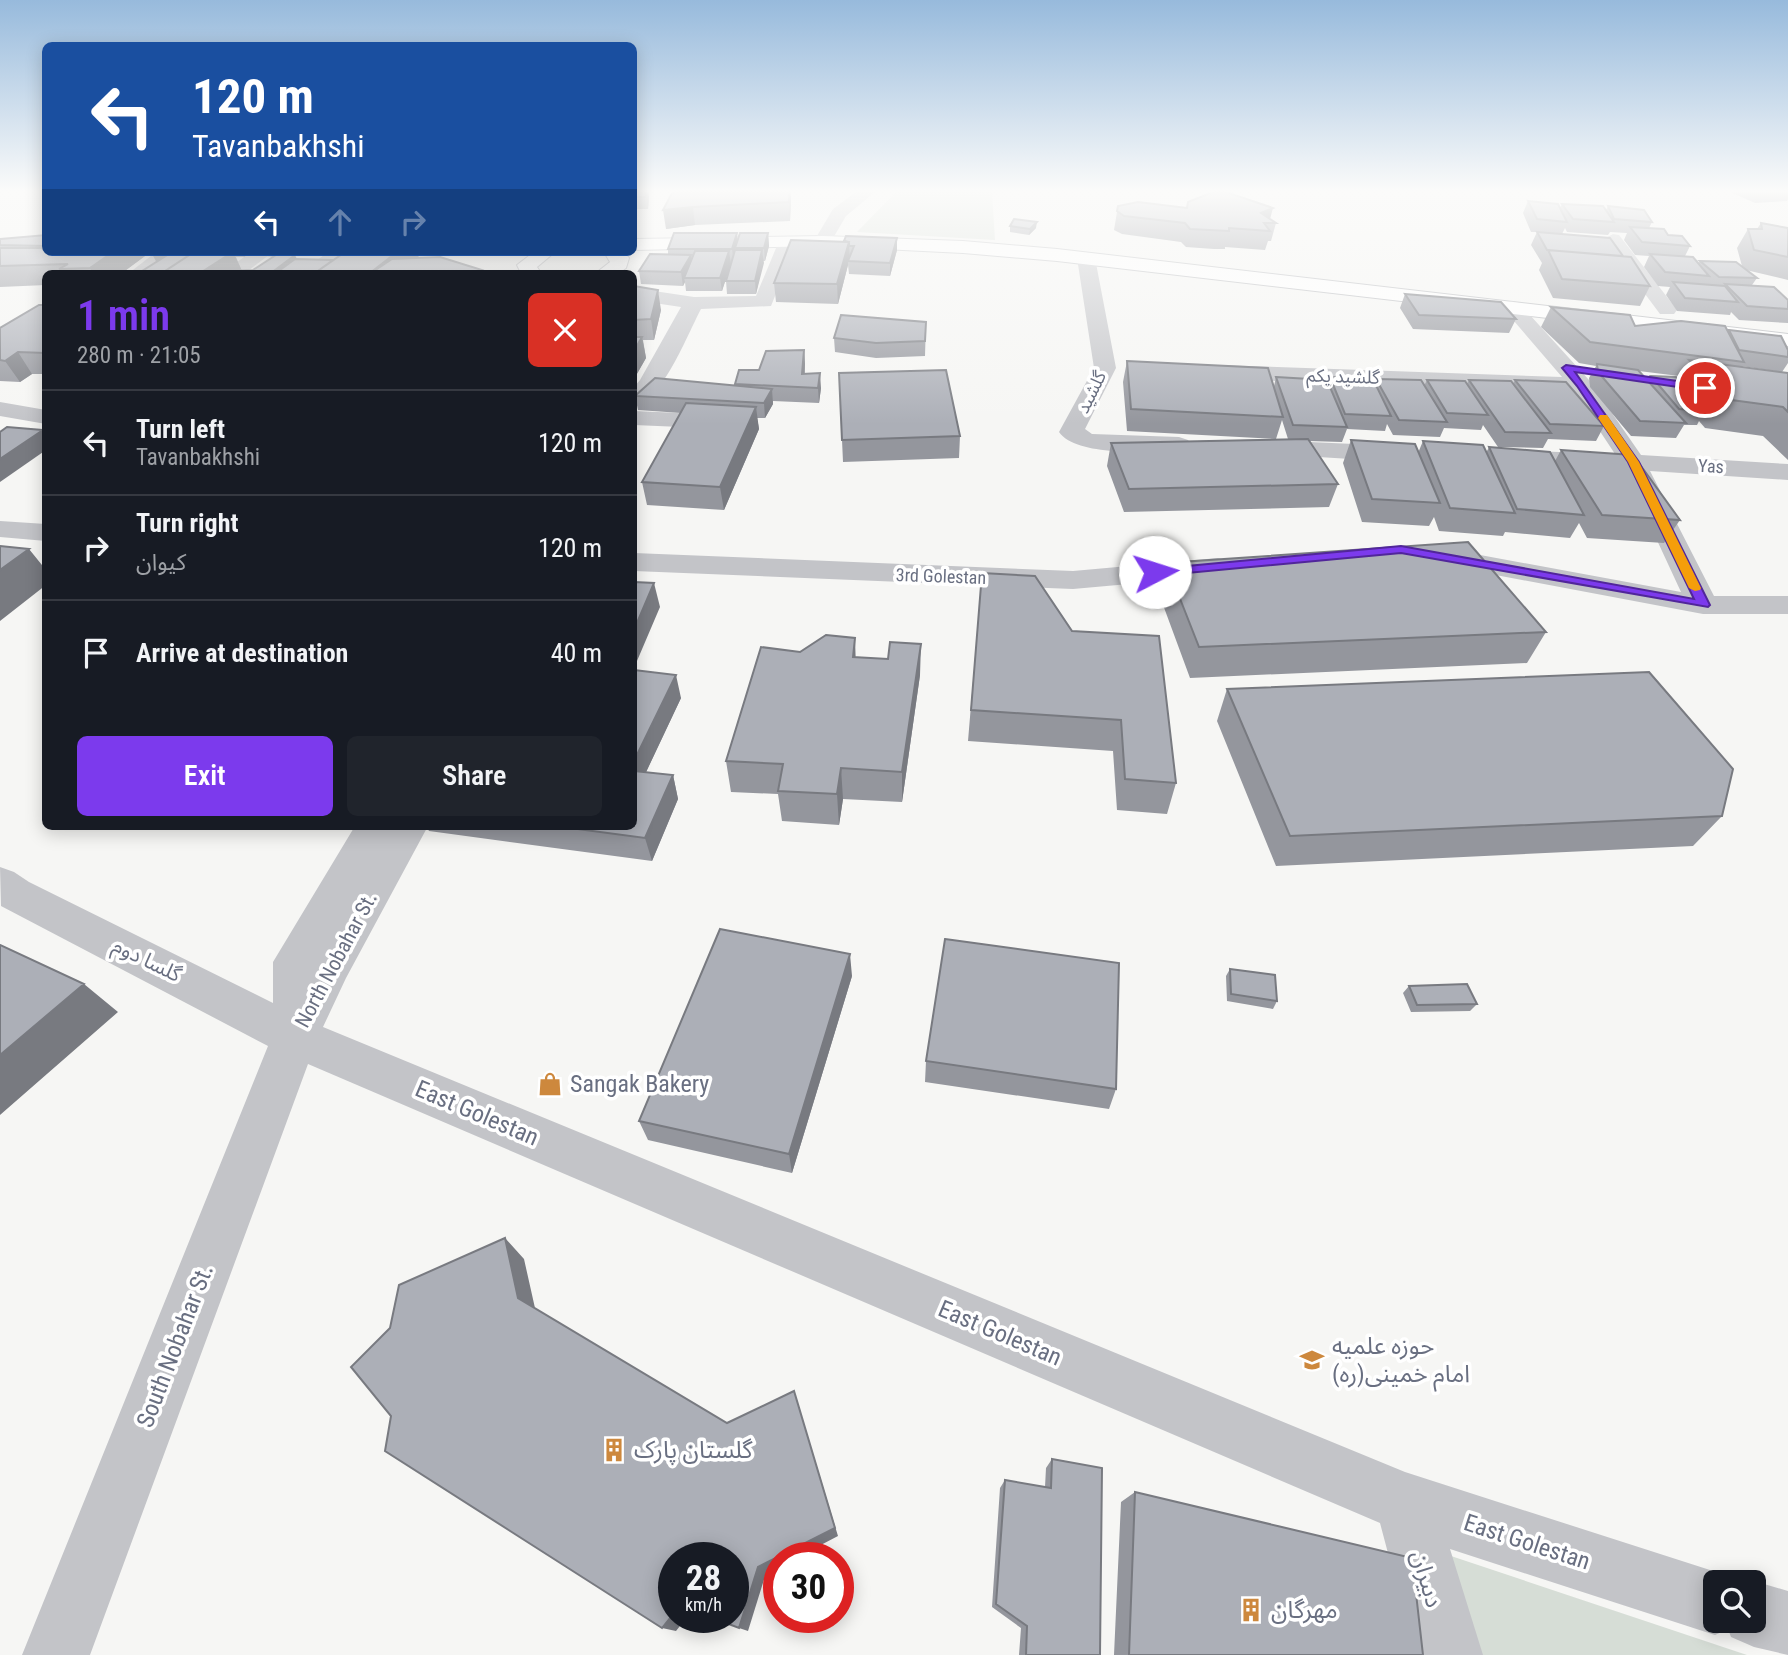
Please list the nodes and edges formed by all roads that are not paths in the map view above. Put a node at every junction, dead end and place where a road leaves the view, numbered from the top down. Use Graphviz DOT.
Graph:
graph roads {
  1 [pos="777,269"];
  2 [pos="1088,269"];
  3 [pos="1184,269"];
  4 [pos="1633,269"];
  5 [pos="637,294"];
  6 [pos="694,303"];
  7 [pos="1512,307"];
  8 [pos="1667,310"];
  9 [pos="1641,322"];
  10 [pos="1708,330"];
  11 [pos="1788,340"];
  12 [pos="1105,368"];
  13 [pos="1133,369"];
  14 [pos="1203,372"];
  15 [pos="1580,375"];
  16 [pos="637,396"];
  17 [pos="0,409"];
  18 [pos="42,416"];
  19 [pos="637,418"];
  20 [pos="758,423"];
  21 [pos="1209,446"];
  22 [pos="1236,447"];
  23 [pos="1426,455"];
  24 [pos="1481,457"];
  25 [pos="1633,462"];
  26 [pos="1788,472"];
  27 [pos="0,529"];
  28 [pos="42,533"];
  29 [pos="1415,552"];
  30 [pos="637,562"];
  31 [pos="1251,564"];
  32 [pos="1703,605"];
  33 [pos="1788,605"];
  34 [pos="373,830"];
  35 [pos="407,830"];
  36 [pos="0,883"];
  37 [pos="295,1037"];
  38 [pos="1405,1503"];
  39 [pos="1703,1598"];
  40 [pos="1766,1618"];
  41 [pos="1788,1625"];
  42 [pos="56,1655"];
  43 [pos="1449,1655"];
  1 -- 6 [label="street"];
  2 -- 12 [label="street, گلشید"];
  3 -- 7 [label="main road"];
  4 -- 8 [label="street"];
  5 -- 6 [label="street"];
  6 -- 16 [label="street"];
  7 -- 9 [label="main road"];
  7 -- 15 [label="street"];
  8 -- 9 [label="street"];
  8 -- 10 [label="street"];
  9 -- 10 [label="main road"];
  10 -- 11 [label="main road"];
  12 -- 13 [label="street"];
  12 -- 21 [label="street, گلشید"];
  14 -- 15 [label="street, گلشيد يكم"];
  15 -- 25 [label="street"];
  17 -- 18 [label="street"];
  19 -- 20 [label="street"];
  22 -- 23 [label="street"];
  24 -- 25 [label="street, Yas"];
  25 -- 26 [label="street, Yas"];
  25 -- 32 [label="street"];
  27 -- 28 [label="street"];
  29 -- 32 [label="street"];
  30 -- 31 [label="street, 3rd Golestan"];
  32 -- 33 [label="street"];
  34 -- 37 [label="street, North Nobahar St."];
  35 -- 37 [label="street, North Nobahar St."];
  36 -- 37 [label="street, گلسا دوم"];
  37 -- 38 [label="street, East Golestan"];
  37 -- 42 [label="street, South Nobahar St."];
  38 -- 39 [label="street, East Golestan"];
  38 -- 43 [label="street, دبیران"];
  40 -- 41 [label="street"];
}
